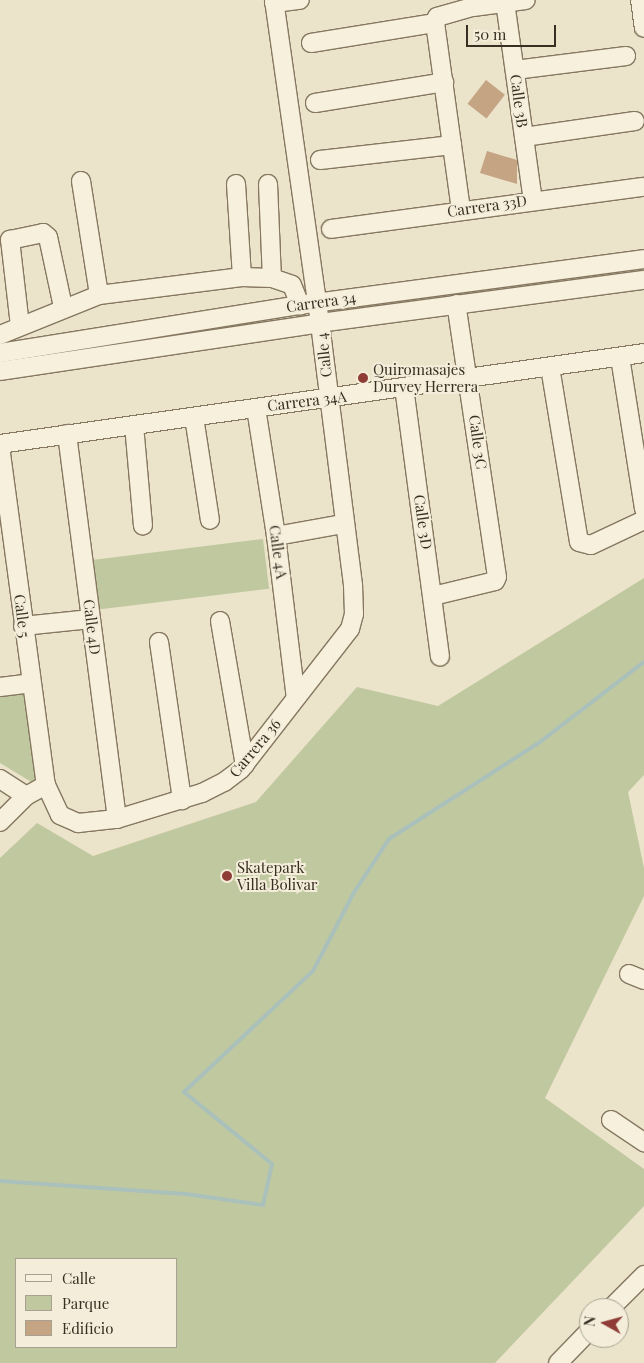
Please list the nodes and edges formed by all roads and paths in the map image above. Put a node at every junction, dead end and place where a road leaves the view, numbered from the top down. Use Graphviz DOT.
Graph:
graph roads {
  1 [pos="300,0"];
  2 [pos="526,0"];
  3 [pos="640,0"];
  4 [pos="274,2"];
  5 [pos="505,2"];
  6 [pos="472,3"];
  7 [pos="438,18"];
  8 [pos="644,28"];
  9 [pos="311,43"];
  10 [pos="626,56"];
  11 [pos="515,70"];
  12 [pos="444,82"];
  13 [pos="315,103"];
  14 [pos="635,122"];
  15 [pos="524,137"];
  16 [pos="452,145"];
  17 [pos="320,160"];
  18 [pos="82,181"];
  19 [pos="236,184"];
  20 [pos="268,184"];
  21 [pos="644,188"];
  22 [pos="533,200"];
  23 [pos="461,210"];
  24 [pos="331,229"];
  25 [pos="644,260"];
  26 [pos="242,277"];
  27 [pos="272,278"];
  28 [pos="644,280"];
  29 [pos="99,295"];
  30 [pos="309,304"];
  31 [pos="456,304"];
  32 [pos="63,307"];
  33 [pos="320,323"];
  34 [pos="20,326"];
  35 [pos="0,335"];
  36 [pos="0,353"];
  37 [pos="644,353"];
  38 [pos="620,357"];
  39 [pos="550,367"];
  40 [pos="0,371"];
  41 [pos="468,378"];
  42 [pos="404,387"];
  43 [pos="328,399"];
  44 [pos="256,408"];
  45 [pos="194,417"];
  46 [pos="134,425"];
  47 [pos="67,434"];
  48 [pos="0,445"];
  49 [pos="644,509"];
  50 [pos="210,520"];
  51 [pos="644,520"];
  52 [pos="343,524"];
  53 [pos="143,526"];
  54 [pos="5,529"];
  55 [pos="276,536"];
  56 [pos="434,596"];
  57 [pos="91,618"];
  58 [pos="220,621"];
  59 [pos="353,621"];
  60 [pos="23,626"];
  61 [pos="159,642"];
  62 [pos="440,657"];
  63 [pos="31,683"];
  64 [pos="0,687"];
  65 [pos="296,698"];
  66 [pos="245,764"];
  67 [pos="0,779"];
  68 [pos="46,785"];
  69 [pos="26,796"];
  70 [pos="182,800"];
  71 [pos="117,820"];
  72 [pos="0,822"];
  73 [pos="611,1120"];
  74 [pos="644,1142"];
  75 [pos="644,1275"];
  76 [pos="621,1298"];
  77 [pos="579,1341"];
  78 [pos="558,1363"];
  1 -- 4 [label="street"];
  2 -- 5 [label="street"];
  3 -- 8 [label="street"];
  4 -- 30 [label="street, Calle 4"];
  5 -- 6 [label="street"];
  5 -- 11 [label="street, Calle 3B"];
  6 -- 7 [label="street"];
  7 -- 9 [label="street"];
  7 -- 12 [label="street"];
  10 -- 11 [label="street"];
  11 -- 15 [label="street, Calle 3B"];
  12 -- 13 [label="street"];
  12 -- 16 [label="street"];
  14 -- 15 [label="street"];
  15 -- 22 [label="street, Calle 3B"];
  16 -- 17 [label="street"];
  16 -- 23 [label="street"];
  18 -- 29 [label="street"];
  19 -- 26 [label="street"];
  20 -- 27 [label="street"];
  21 -- 22 [label="street, Carrera 33D"];
  22 -- 23 [label="street, Carrera 33D"];
  23 -- 24 [label="street, Carrera 33D"];
  25 -- 30 [label="street, Carrera 34"];
  26 -- 27 [label="street"];
  26 -- 29 [label="street"];
  27 -- 30 [label="street"];
  28 -- 31 [label="street, Carrera 34"];
  29 -- 32 [label="street"];
  30 -- 33 [label="street, Calle 4"];
  30 -- 36 [label="street, Carrera 34"];
  31 -- 33 [label="street, Carrera 34"];
  31 -- 41 [label="street, Calle 3C"];
  32 -- 34 [label="street"];
  32 -- 34 [label="street"];
  33 -- 40 [label="street, Carrera 34"];
  33 -- 43 [label="street, Calle 4"];
  34 -- 35 [label="street"];
  37 -- 38 [label="street, Carrera 34A"];
  38 -- 39 [label="street, Carrera 34A"];
  38 -- 49 [label="street"];
  39 -- 41 [label="street, Carrera 34A"];
  39 -- 51 [label="street"];
  41 -- 42 [label="street, Carrera 34A"];
  41 -- 56 [label="street, Calle 3C"];
  42 -- 43 [label="street, Carrera 34A"];
  42 -- 56 [label="street, Calle 3D"];
  43 -- 44 [label="street, Carrera 34A"];
  43 -- 52 [label="street, Calle 4"];
  44 -- 45 [label="street, Carrera 34A"];
  44 -- 55 [label="street, Calle 4A"];
  45 -- 46 [label="street, Carrera 34A"];
  45 -- 50 [label="street"];
  46 -- 47 [label="street, Carrera 34A"];
  46 -- 53 [label="street"];
  47 -- 48 [label="street, Carrera 34A"];
  47 -- 57 [label="street, Calle 4D"];
  48 -- 54 [label="street, Calle 5"];
  52 -- 55 [label="street"];
  52 -- 59 [label="street, Calle 4"];
  54 -- 60 [label="street, Calle 5"];
  55 -- 65 [label="street, Calle 4A"];
  56 -- 62 [label="street, Calle 3D"];
  57 -- 60 [label="street"];
  57 -- 71 [label="street, Calle 4D"];
  58 -- 66 [label="street"];
  59 -- 65 [label="street, Carrera 36"];
  60 -- 63 [label="street, Calle 5"];
  61 -- 70 [label="street"];
  63 -- 64 [label="street"];
  63 -- 68 [label="street, Calle 5"];
  65 -- 66 [label="street, Carrera 36"];
  66 -- 70 [label="street, Carrera 36"];
  67 -- 69 [label="street"];
  68 -- 69 [label="street"];
  68 -- 71 [label="street, Calle 5"];
  69 -- 72 [label="street"];
  70 -- 71 [label="street, Carrera 36"];
  73 -- 74 [label="street"];
  75 -- 76 [label="street"];
  77 -- 78 [label="street"];
}
